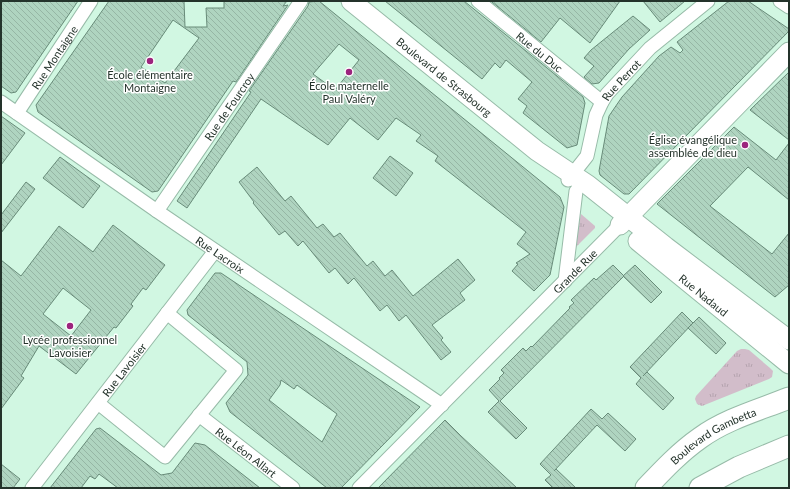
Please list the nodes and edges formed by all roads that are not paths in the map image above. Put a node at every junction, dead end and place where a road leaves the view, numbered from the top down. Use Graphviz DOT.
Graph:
graph roads {
  1 [pos="91,1"];
  2 [pos="301,1"];
  3 [pos="351,1"];
  4 [pos="478,1"];
  5 [pos="708,1"];
  6 [pos="780,1"];
  7 [pos="789,7"];
  8 [pos="789,52"];
  9 [pos="1,102"];
  10 [pos="602,102"];
  11 [pos="17,113"];
  12 [pos="572,183"];
  13 [pos="157,211"];
  14 [pos="624,222"];
  15 [pos="215,251"];
  16 [pos="565,281"];
  17 [pos="167,313"];
  18 [pos="789,340"];
  19 [pos="789,364"];
  20 [pos="789,398"];
  21 [pos="98,403"];
  22 [pos="442,405"];
  23 [pos="200,415"];
  24 [pos="789,436"];
  25 [pos="789,446"];
  26 [pos="707,484"];
  27 [pos="32,488"];
  28 [pos="293,488"];
  29 [pos="359,488"];
  30 [pos="646,488"];
  1 -- 11 [label="street, Rue Montaigne"];
  2 -- 13 [label="street, Rue de Fourcroy"];
  3 -- 12 [label="main road, Boulevard de Strasbourg"];
  4 -- 10 [label="street, Rue du Duc"];
  5 -- 10 [label="street, Rue Perrot"];
  6 -- 7 [label="street"];
  8 -- 14 [label="main road, Grande Rue"];
  9 -- 11 [label="street, Rue Lacroix"];
  10 -- 12 [label="street, Rue Perrot"];
  11 -- 13 [label="street, Rue Lacroix"];
  12 -- 14 [label="main road, Boulevard de Strasbourg"];
  12 -- 16 [label="street"];
  13 -- 15 [label="street, Rue Lacroix"];
  14 -- 16 [label="street, Grande Rue"];
  14 -- 18 [label="main road, Rue Nadaud"];
  14 -- 19 [label="main road, Rue Nadaud"];
  15 -- 17 [label="street, Rue Lavoisier"];
  15 -- 22 [label="street, Rue Lacroix"];
  16 -- 22 [label="street, Grande Rue"];
  17 -- 21 [label="street, Rue Lavoisier"];
  17 -- 23 [label="street"];
  20 -- 30 [label="main road, Boulevard Gambetta"];
  21 -- 23 [label="street"];
  21 -- 27 [label="street, Rue Lavoisier"];
  22 -- 29 [label="street, Grande Rue"];
  23 -- 28 [label="street, Rue Léon Allart"];
  24 -- 26 [label="main road"];
  25 -- 26 [label="main road"];
}
